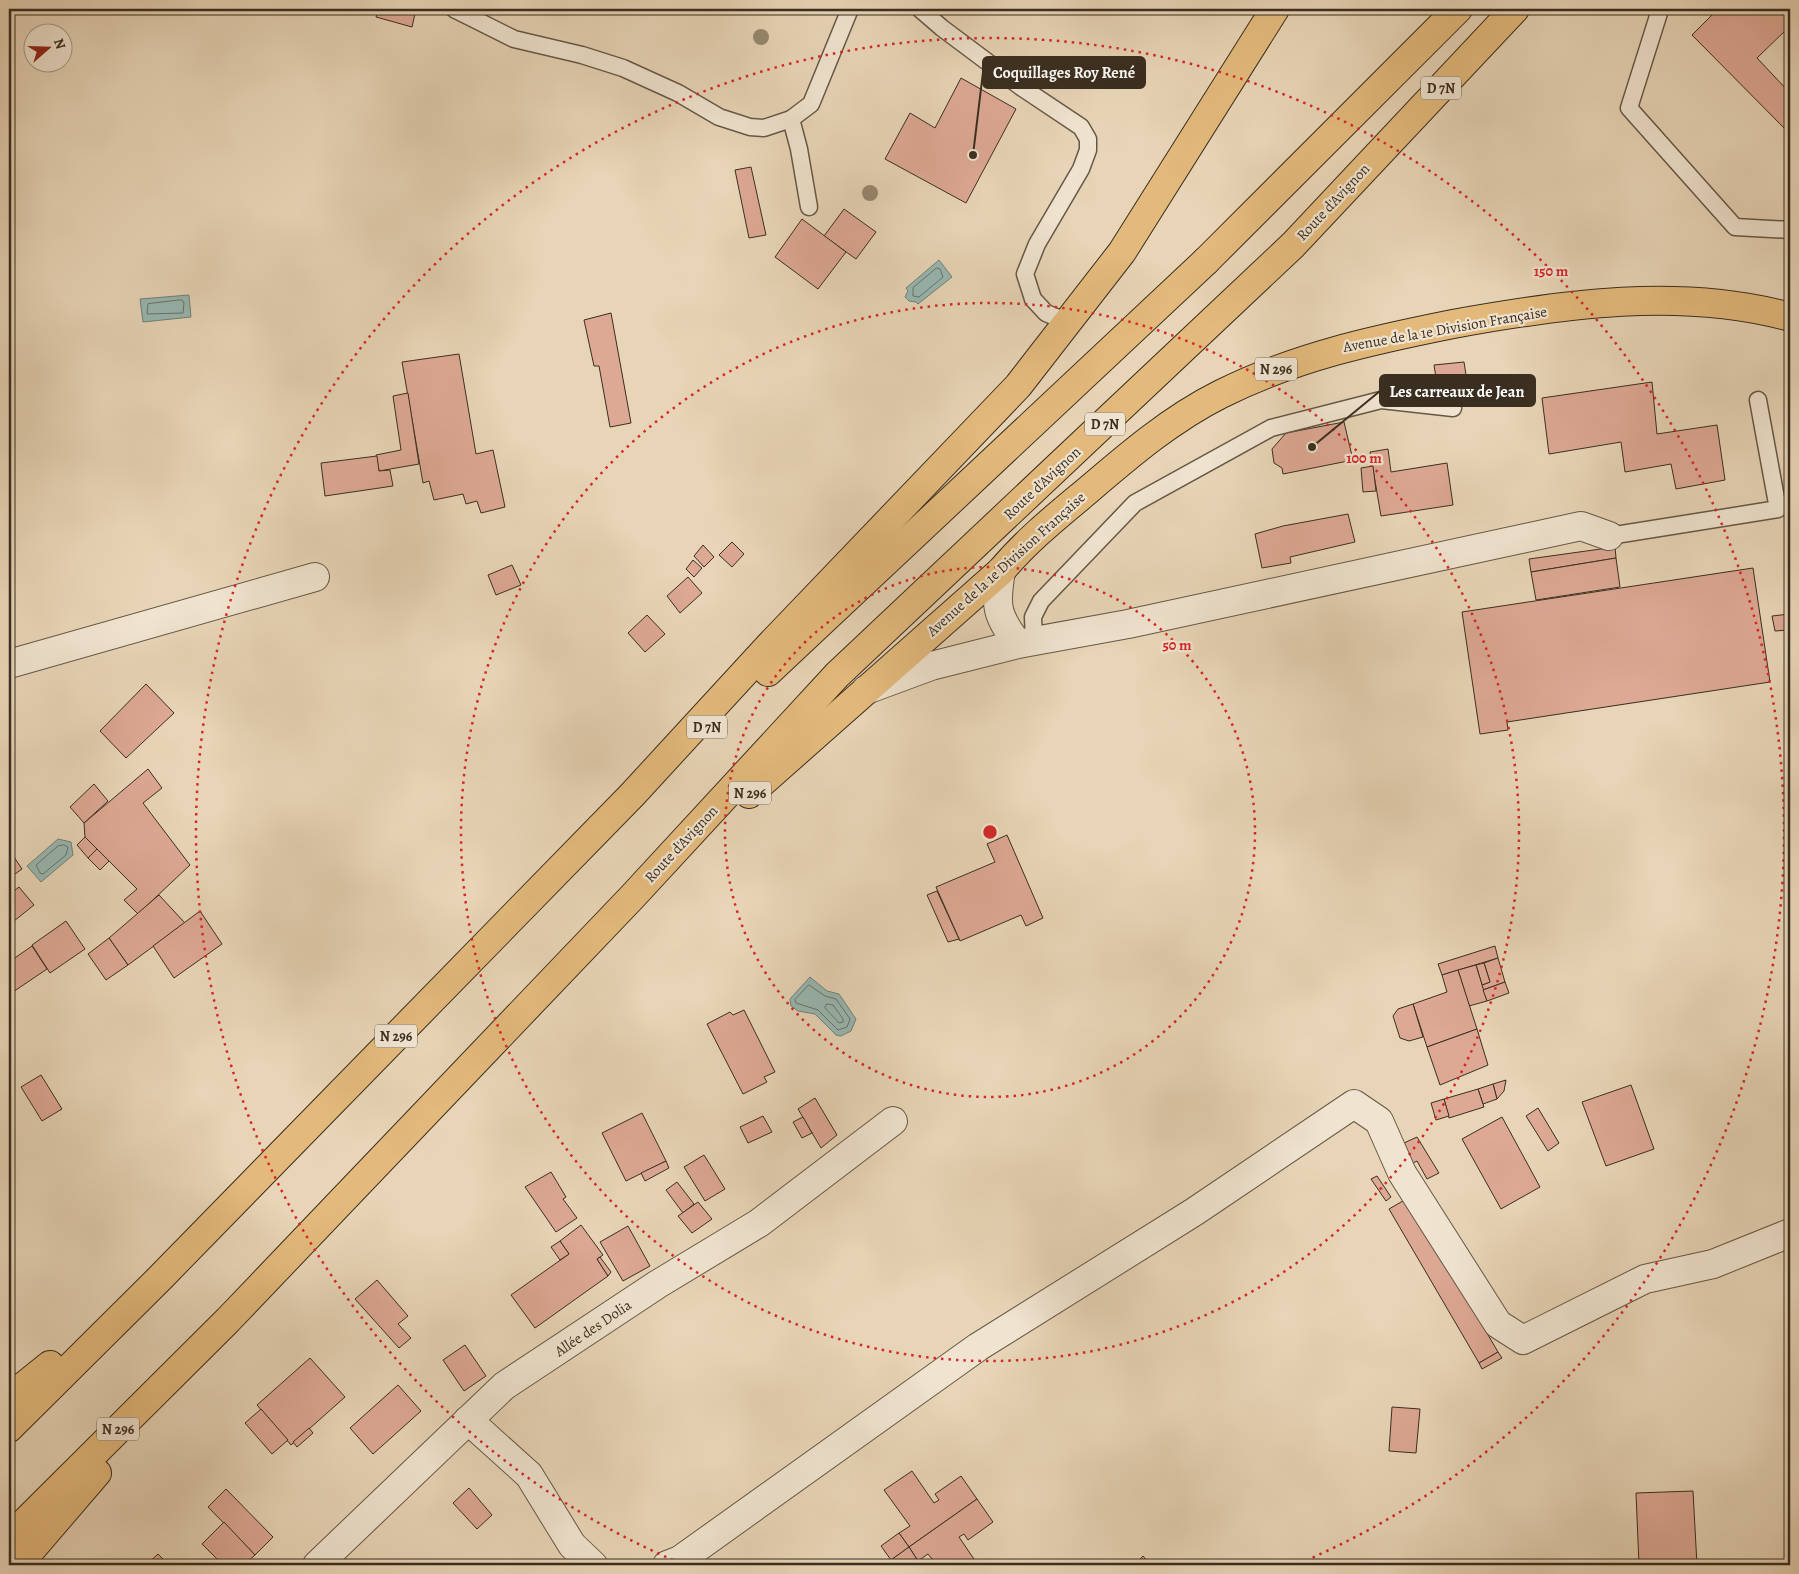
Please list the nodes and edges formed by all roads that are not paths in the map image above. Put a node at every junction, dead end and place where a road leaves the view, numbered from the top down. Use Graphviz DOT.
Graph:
graph roads {
  1 [pos="454,9"];
  2 [pos="850,9"];
  3 [pos="920,9"];
  4 [pos="1276,9"];
  5 [pos="1458,9"];
  6 [pos="1515,9"];
  7 [pos="1659,13"];
  8 [pos="791,118"];
  9 [pos="810,207"];
  10 [pos="1790,230"];
  11 [pos="1072,317"];
  12 [pos="1790,317"];
  13 [pos="1758,400"];
  14 [pos="1453,408"];
  15 [pos="1609,536"];
  16 [pos="1001,571"];
  17 [pos="315,577"];
  18 [pos="1026,642"];
  19 [pos="9,664"];
  20 [pos="866,690"];
  21 [pos="632,795"];
  22 [pos="633,896"];
  23 [pos="893,1121"];
  24 [pos="1790,1234"];
  25 [pos="161,1277"];
  26 [pos="228,1320"];
  27 [pos="9,1398"];
  28 [pos="468,1420"];
  29 [pos="9,1428"];
  30 [pos="9,1538"];
  31 [pos="18,1565"];
  32 [pos="317,1565"];
  33 [pos="593,1565"];
  34 [pos="667,1565"];
  1 -- 8 [label="lane"];
  2 -- 8 [label="lane"];
  3 -- 11 [label="lane"];
  4 -- 11 [label="main road, N 296"];
  5 -- 21 [label="main road, D 7N"];
  6 -- 22 [label="main road, Route d'Avignon / D 7N"];
  7 -- 10 [label="lane"];
  8 -- 9 [label="lane"];
  11 -- 21 [label="main road, N 296"];
  12 -- 16 [label="main road, Avenue de la 1e Division Française / N 296"];
  13 -- 15 [label="lane"];
  14 -- 18 [label="lane"];
  15 -- 18 [label="street"];
  16 -- 18 [label="street"];
  16 -- 20 [label="main road, Avenue de la 1e Division Française / N 296"];
  17 -- 19 [label="street"];
  18 -- 20 [label="street"];
  20 -- 22 [label="main road, Avenue de la 1e Division Française / N 296"];
  21 -- 25 [label="main road, N 296"];
  22 -- 26 [label="main road, N 296"];
  23 -- 28 [label="street, Allée des Dolia"];
  24 -- 34 [label="street"];
  25 -- 27 [label="main road"];
  25 -- 29 [label="main road, N 296"];
  26 -- 30 [label="main road, N 296"];
  26 -- 31 [label="main road"];
  28 -- 32 [label="street, Allée des Dolia"];
  28 -- 33 [label="street"];
}
